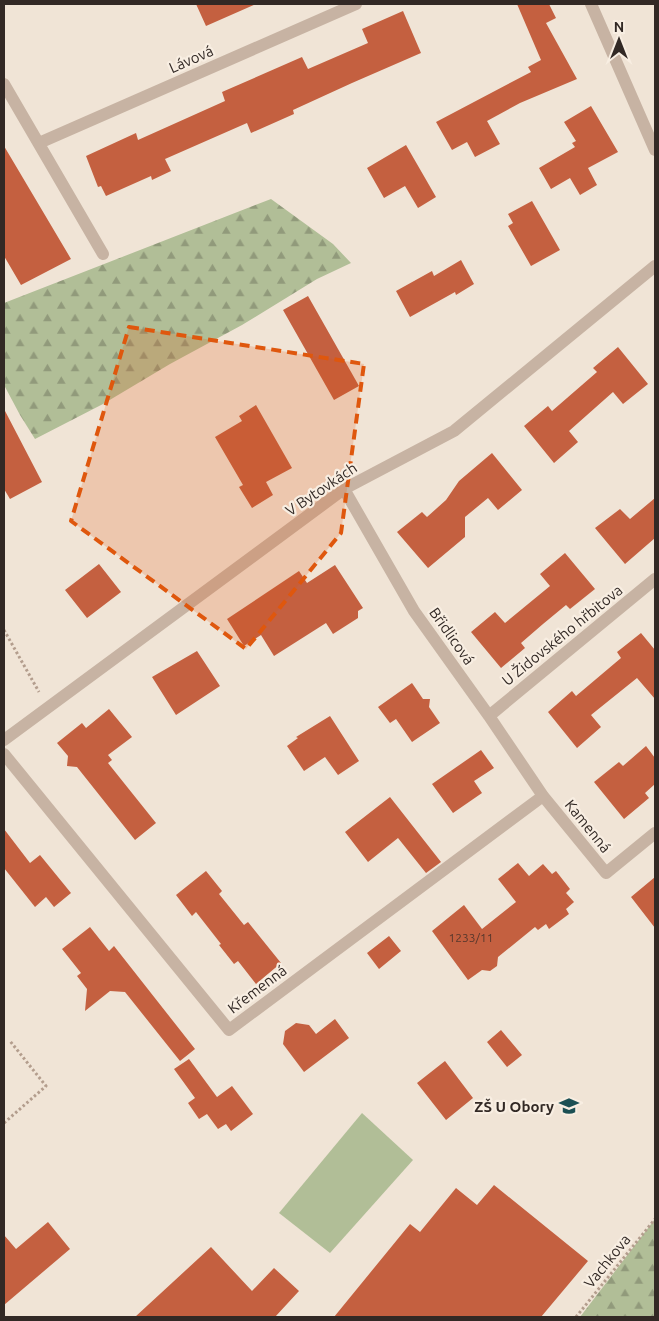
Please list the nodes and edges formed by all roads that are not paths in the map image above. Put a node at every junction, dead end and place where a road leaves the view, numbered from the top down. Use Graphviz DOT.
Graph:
graph roads {
  1 [pos="356,4"];
  2 [pos="591,4"];
  3 [pos="4,84"];
  4 [pos="39,143"];
  5 [pos="655,150"];
  6 [pos="103,254"];
  7 [pos="655,266"];
  8 [pos="344,489"];
  9 [pos="655,579"];
  10 [pos="488,716"];
  11 [pos="4,740"];
  12 [pos="4,754"];
  13 [pos="543,796"];
  14 [pos="655,833"];
  1 -- 4 [label="street, Lávová"];
  2 -- 5 [label="street"];
  3 -- 4 [label="street"];
  4 -- 6 [label="street"];
  7 -- 8 [label="street, V Bytovkách"];
  8 -- 10 [label="street, Břidlicová"];
  8 -- 11 [label="street, V Bytovkách"];
  9 -- 10 [label="street, U Židovského hřbitova"];
  10 -- 13 [label="street, Břidlicová"];
  12 -- 13 [label="street, Křemenná"];
  13 -- 14 [label="street, Kamenná"];
}
